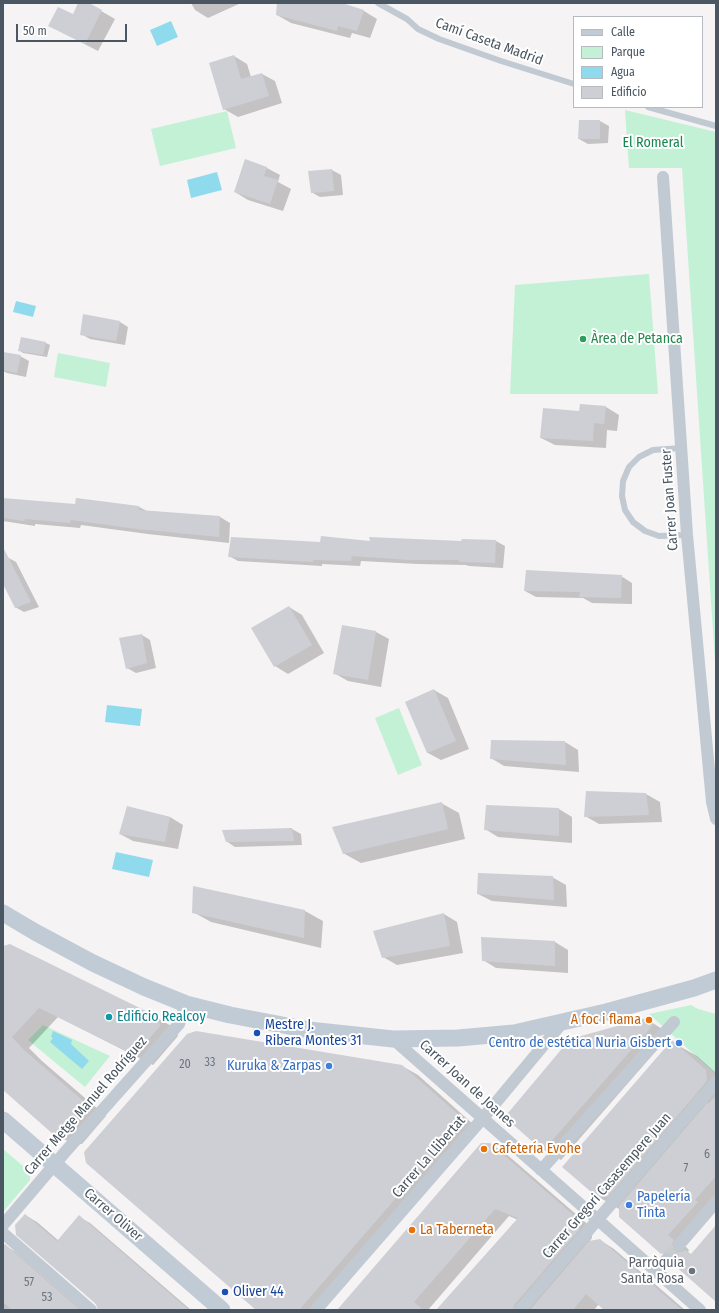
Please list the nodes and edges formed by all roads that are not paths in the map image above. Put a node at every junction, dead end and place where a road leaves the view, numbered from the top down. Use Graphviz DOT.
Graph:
graph roads {
  1 [pos="378,3"];
  2 [pos="573,84"];
  3 [pos="652,108"];
  4 [pos="716,126"];
  5 [pos="662,178"];
  6 [pos="681,448"];
  7 [pos="687,535"];
  8 [pos="716,819"];
  9 [pos="3,913"];
  10 [pos="716,980"];
  11 [pos="186,1004"];
  12 [pos="563,1022"];
  13 [pos="674,1022"];
  14 [pos="393,1039"];
  15 [pos="716,1082"];
  16 [pos="483,1118"];
  17 [pos="3,1120"];
  18 [pos="55,1164"];
  19 [pos="541,1170"];
  20 [pos="716,1202"];
  21 [pos="598,1220"];
  22 [pos="3,1225"];
  23 [pos="3,1233"];
  24 [pos="680,1245"];
  25 [pos="91,1310"];
  26 [pos="222,1310"];
  27 [pos="316,1310"];
  28 [pos="520,1310"];
  29 [pos="700,1310"];
  1 -- 2 [label="lane, Camí Caseta Madrid"];
  3 -- 4 [label="lane"];
  5 -- 6 [label="street, Carrer Joan Fuster"];
  6 -- 7 [label="street, Carrer Joan Fuster"];
  6 -- 7 [label="lane"];
  7 -- 8 [label="street, Carrer Joan Fuster"];
  9 -- 11 [label="street"];
  10 -- 12 [label="street"];
  11 -- 14 [label="street"];
  11 -- 18 [label="street, Carrer Metge Manuel Rodríguez"];
  12 -- 14 [label="street"];
  12 -- 16 [label="street, Carrer La Llibertat"];
  13 -- 19 [label="street"];
  14 -- 16 [label="street, Carrer Joan de Joanes"];
  15 -- 21 [label="street, Carrer Gregori Casasempere Juan"];
  16 -- 19 [label="street, Carrer Joan de Joanes"];
  16 -- 27 [label="street, Carrer La Llibertat"];
  17 -- 18 [label="street, Carrer Oliver"];
  18 -- 22 [label="street, Carrer Metge Manuel Rodríguez"];
  18 -- 26 [label="street, Carrer Oliver"];
  19 -- 21 [label="street, Carrer Joan de Joanes"];
  20 -- 24 [label="street"];
  21 -- 28 [label="street, Carrer Gregori Casasempere Juan"];
  21 -- 29 [label="street, Carrer Joan de Joanes"];
  23 -- 25 [label="street"];
}
